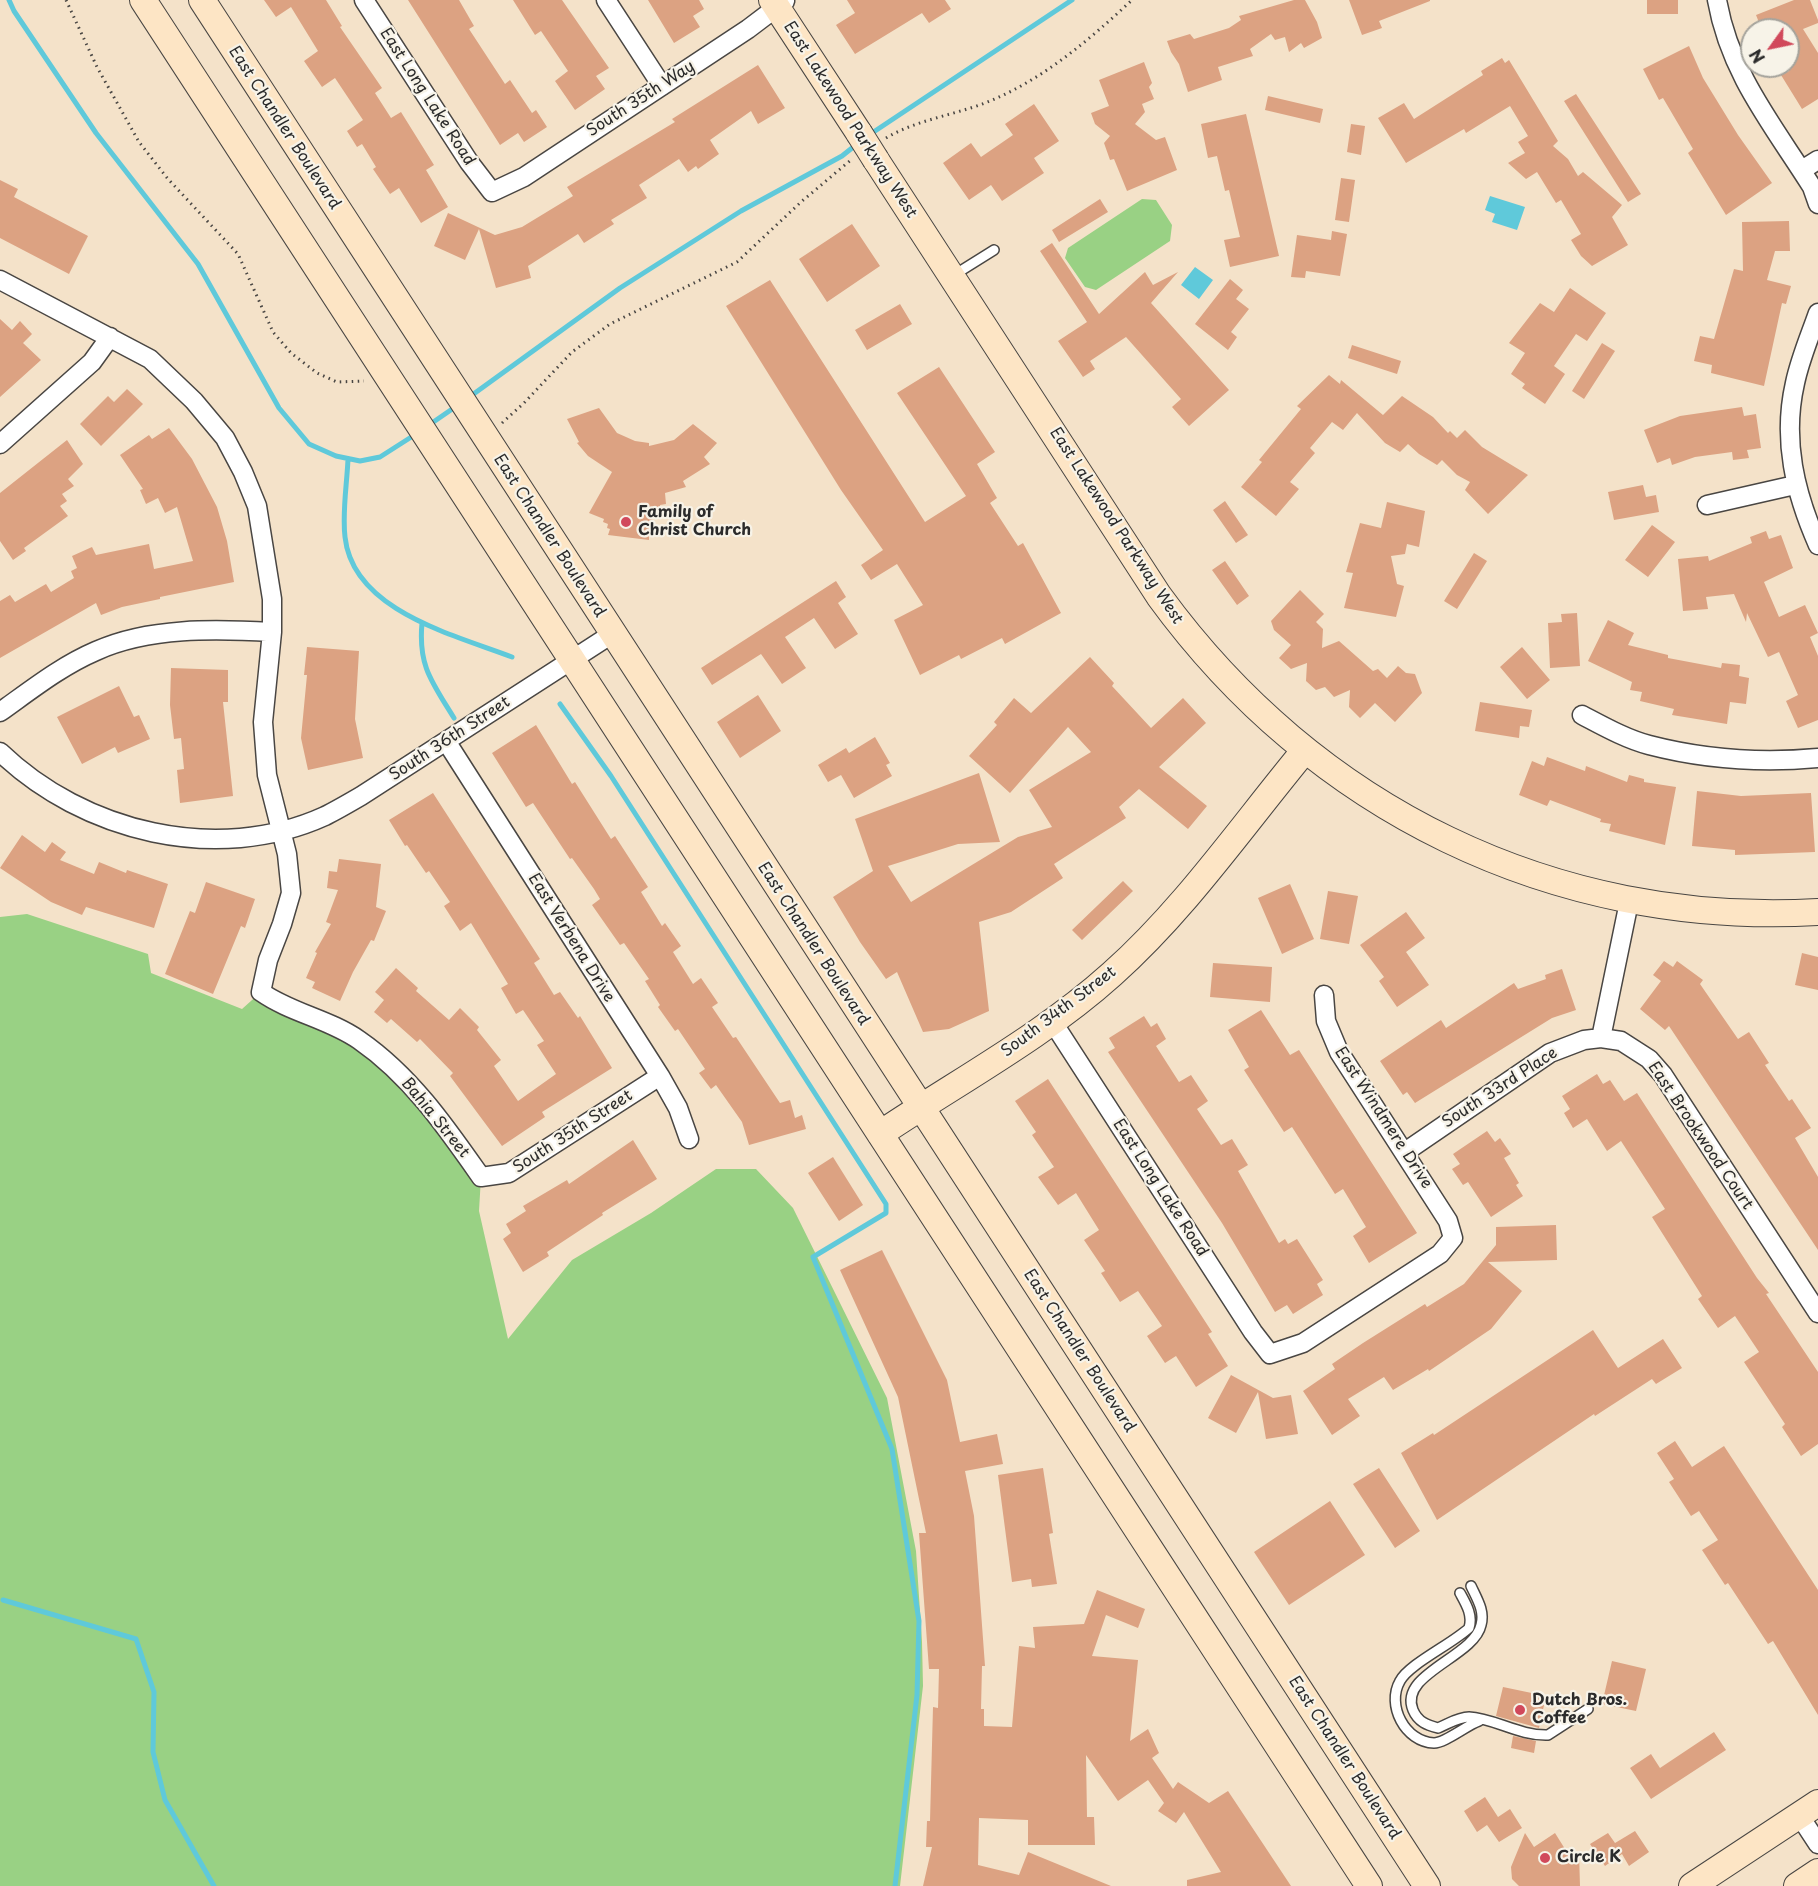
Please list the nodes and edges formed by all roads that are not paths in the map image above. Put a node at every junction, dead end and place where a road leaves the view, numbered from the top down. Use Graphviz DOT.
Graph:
graph roads {
  1 [pos="144,0"];
  2 [pos="201,0"];
  3 [pos="364,0"];
  4 [pos="606,0"];
  5 [pos="1718,0"];
  6 [pos="778,2"];
  7 [pos="662,86"];
  8 [pos="1818,160"];
  9 [pos="1802,170"];
  10 [pos="492,192"];
  11 [pos="1818,204"];
  12 [pos="994,250"];
  13 [pos="952,276"];
  14 [pos="0,280"];
  15 [pos="1818,313"];
  16 [pos="110,337"];
  17 [pos="0,444"];
  18 [pos="1795,485"];
  19 [pos="1707,505"];
  20 [pos="1818,545"];
  21 [pos="272,632"];
  22 [pos="612,634"];
  23 [pos="572,659"];
  24 [pos="0,712"];
  25 [pos="1582,715"];
  26 [pos="446,741"];
  27 [pos="1305,750"];
  28 [pos="0,752"];
  29 [pos="1818,758"];
  30 [pos="280,829"];
  31 [pos="1629,902"];
  32 [pos="1818,912"];
  33 [pos="1324,995"];
  34 [pos="1052,1021"];
  35 [pos="1601,1038"];
  36 [pos="660,1076"];
  37 [pos="920,1107"];
  38 [pos="880,1134"];
  39 [pos="689,1139"];
  40 [pos="1405,1152"];
  41 [pos="481,1177"];
  42 [pos="1453,1238"];
  43 [pos="1818,1313"];
  44 [pos="1471,1586"];
  45 [pos="1460,1593"];
  46 [pos="1588,1709"];
  47 [pos="1479,1721"];
  48 [pos="1809,1809"];
  49 [pos="1818,1844"];
  50 [pos="1818,1872"];
  51 [pos="1369,1886"];
  52 [pos="1427,1886"];
  53 [pos="1692,1886"];
  54 [pos="1797,1886"];
  1 -- 23 [label="main road"];
  2 -- 22 [label="main road, East Chandler Boulevard"];
  3 -- 10 [label="street, East Long Lake Road"];
  4 -- 7 [label="street"];
  5 -- 9 [label="street"];
  6 -- 7 [label="street, South 35th Way"];
  6 -- 13 [label="main road, East Lakewood Parkway West, bridge"];
  7 -- 10 [label="street, South 35th Way"];
  8 -- 9 [label="street"];
  9 -- 11 [label="street"];
  12 -- 13 [label="lane"];
  13 -- 27 [label="main road, East Lakewood Parkway West"];
  14 -- 16 [label="street"];
  15 -- 18 [label="street"];
  16 -- 17 [label="street"];
  16 -- 21 [label="street"];
  18 -- 19 [label="street"];
  18 -- 20 [label="street"];
  21 -- 24 [label="street"];
  21 -- 30 [label="street"];
  22 -- 23 [label="street, South 36th Street"];
  22 -- 37 [label="main road, East Chandler Boulevard"];
  23 -- 26 [label="street, South 36th Street"];
  23 -- 38 [label="main road"];
  25 -- 29 [label="street"];
  26 -- 30 [label="street, South 36th Street"];
  26 -- 36 [label="street, East Verbena Drive"];
  27 -- 31 [label="main road, East Lakewood Parkway West"];
  27 -- 34 [label="main road, South 34th Street"];
  28 -- 30 [label="street, South 36th Street"];
  30 -- 41 [label="street, Bahia Street"];
  31 -- 32 [label="main road, East Lakewood Parkway West"];
  31 -- 35 [label="street"];
  33 -- 40 [label="street, East Windmere Drive"];
  34 -- 37 [label="main road, South 34th Street"];
  34 -- 42 [label="street, East Long Lake Road"];
  35 -- 40 [label="street, South 33rd Place"];
  35 -- 43 [label="street, East Brookwood Court"];
  36 -- 39 [label="street, East Verbena Drive"];
  36 -- 41 [label="street, South 35th Street"];
  37 -- 38 [label="main road, South 34th Street"];
  37 -- 52 [label="main road, East Chandler Boulevard"];
  38 -- 51 [label="main road"];
  40 -- 42 [label="street, East Windmere Drive"];
  44 -- 47 [label="lane"];
  45 -- 47 [label="lane"];
  46 -- 47 [label="lane"];
  48 -- 49 [label="street"];
  48 -- 53 [label="main road"];
  50 -- 54 [label="main road"];
}
